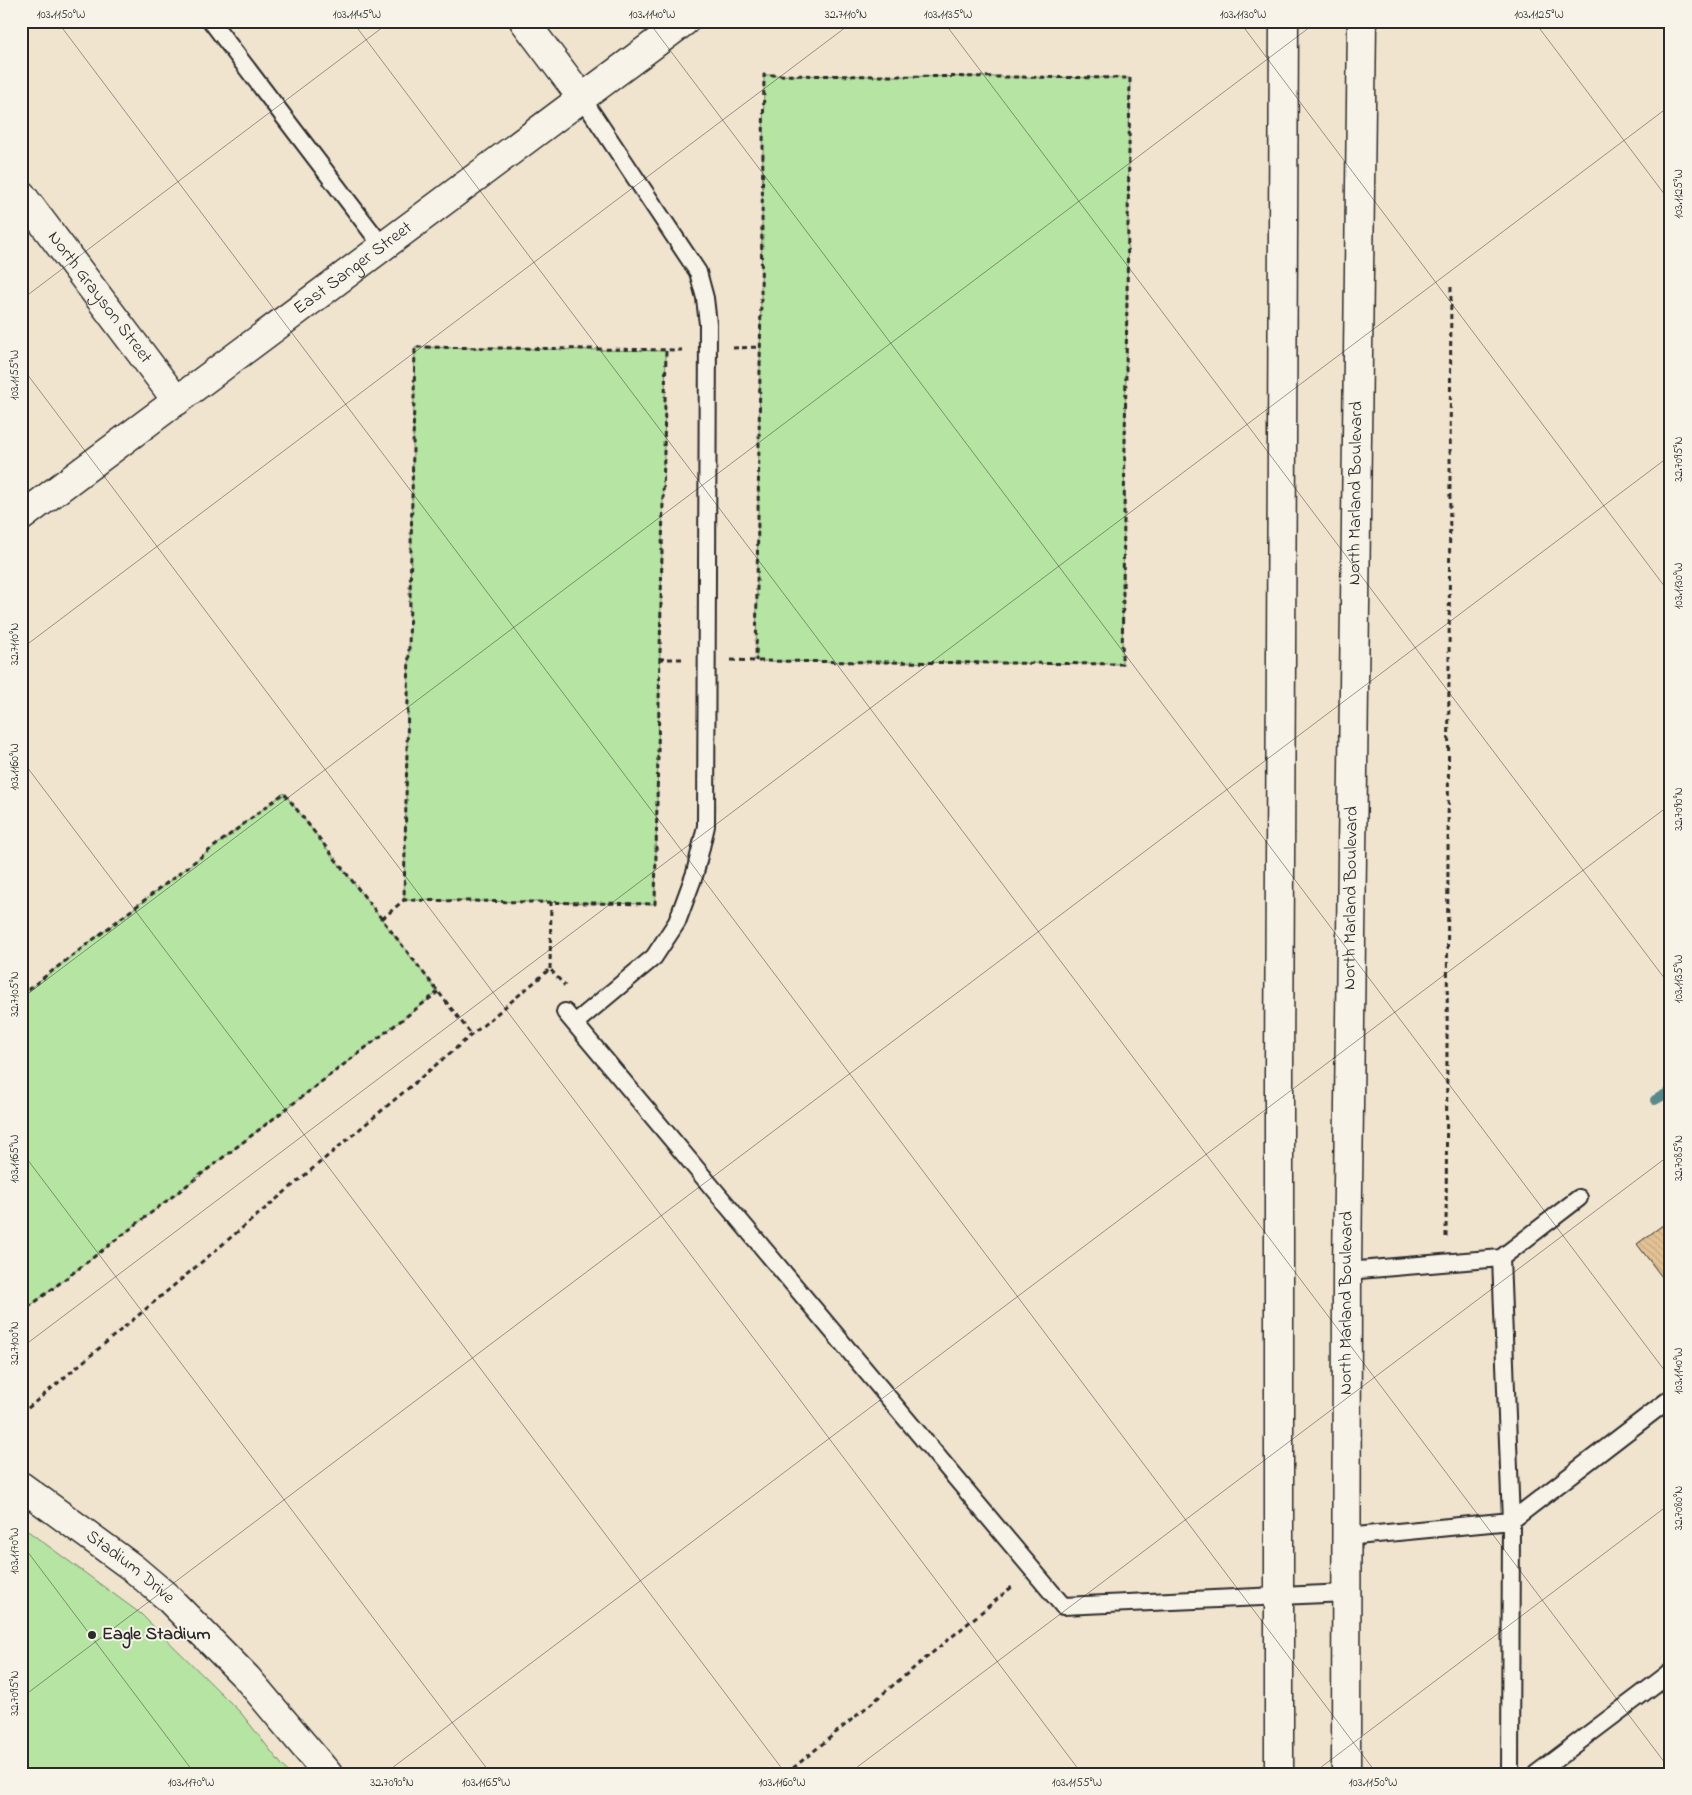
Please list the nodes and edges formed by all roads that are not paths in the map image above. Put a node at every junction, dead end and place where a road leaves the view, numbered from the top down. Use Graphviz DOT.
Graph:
graph roads {
  1 [pos="211,21"];
  2 [pos="524,21"];
  3 [pos="685,21"];
  4 [pos="1284,21"];
  5 [pos="1362,21"];
  6 [pos="582,98"];
  7 [pos="21,194"];
  8 [pos="383,246"];
  9 [pos="176,401"];
  10 [pos="21,517"];
  11 [pos="1579,1198"];
  12 [pos="1501,1258"];
  13 [pos="1347,1271"];
  14 [pos="1671,1398"];
  15 [pos="21,1486"];
  16 [pos="1511,1521"];
  17 [pos="1346,1537"];
  18 [pos="1346,1593"];
  19 [pos="1279,1597"];
  20 [pos="1671,1672"];
  21 [pos="328,1774"];
  22 [pos="1279,1774"];
  23 [pos="1346,1774"];
  24 [pos="1510,1774"];
  25 [pos="1536,1774"];
  1 -- 8 [label="lane"];
  2 -- 6 [label="main road"];
  3 -- 6 [label="main road, East Sanger Street"];
  4 -- 19 [label="main road"];
  5 -- 13 [label="main road, North Marland Boulevard"];
  6 -- 8 [label="main road, East Sanger Street"];
  6 -- 19 [label="lane"];
  7 -- 9 [label="main road, North Grayson Street"];
  8 -- 9 [label="main road, East Sanger Street"];
  9 -- 10 [label="main road, East Sanger Street"];
  11 -- 12 [label="lane"];
  12 -- 13 [label="lane"];
  12 -- 16 [label="lane"];
  13 -- 17 [label="main road, North Marland Boulevard"];
  14 -- 16 [label="lane"];
  15 -- 21 [label="main road, Stadium Drive"];
  16 -- 17 [label="lane"];
  16 -- 24 [label="lane"];
  17 -- 18 [label="main road, North Marland Boulevard"];
  18 -- 19 [label="lane"];
  18 -- 23 [label="main road, North Marland Boulevard"];
  19 -- 22 [label="main road"];
  20 -- 25 [label="lane"];
}
